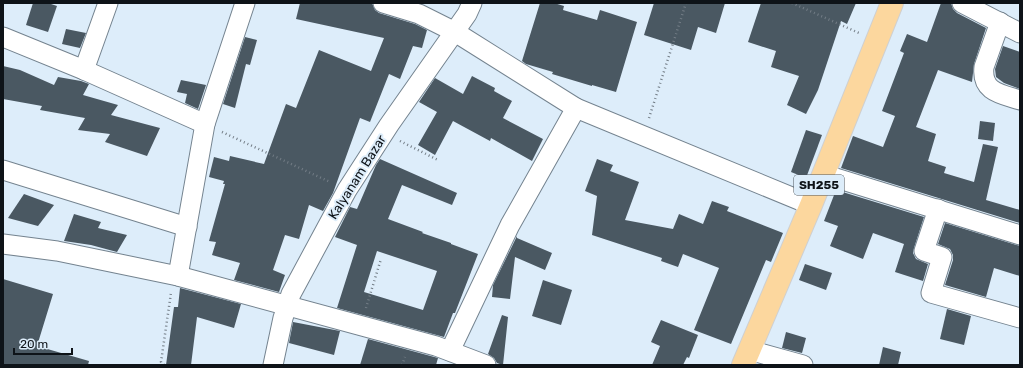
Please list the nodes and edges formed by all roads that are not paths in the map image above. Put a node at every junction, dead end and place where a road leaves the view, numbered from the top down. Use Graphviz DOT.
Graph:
graph roads {
  1 [pos="108,3"];
  2 [pos="245,3"];
  3 [pos="383,3"];
  4 [pos="472,3"];
  5 [pos="892,3"];
  6 [pos="962,3"];
  7 [pos="1000,22"];
  8 [pos="454,32"];
  9 [pos="1020,32"];
  10 [pos="3,37"];
  11 [pos="84,70"];
  12 [pos="1020,100"];
  13 [pos="576,108"];
  14 [pos="205,124"];
  15 [pos="3,170"];
  16 [pos="823,174"];
  17 [pos="811,205"];
  18 [pos="938,210"];
  19 [pos="187,227"];
  20 [pos="1020,235"];
  21 [pos="3,244"];
  22 [pos="176,275"];
  23 [pos="287,305"];
  24 [pos="1020,318"];
  25 [pos="450,351"];
  26 [pos="746,358"];
  27 [pos="273,365"];
  28 [pos="486,365"];
  29 [pos="803,365"];
  1 -- 11 [label="street"];
  2 -- 14 [label="street"];
  3 -- 8 [label="street"];
  4 -- 8 [label="street, Kalyanam Bazar"];
  5 -- 16 [label="main road, SH255"];
  6 -- 7 [label="street"];
  7 -- 9 [label="street"];
  7 -- 12 [label="street"];
  8 -- 13 [label="street"];
  8 -- 23 [label="street, Kalyanam Bazar"];
  10 -- 11 [label="street"];
  11 -- 14 [label="street"];
  13 -- 17 [label="street"];
  13 -- 25 [label="street"];
  14 -- 19 [label="street"];
  15 -- 19 [label="street"];
  16 -- 17 [label="main road, SH255"];
  16 -- 18 [label="street"];
  17 -- 26 [label="main road, SH255"];
  18 -- 20 [label="street"];
  18 -- 24 [label="street"];
  19 -- 22 [label="street"];
  21 -- 22 [label="street"];
  22 -- 23 [label="street"];
  23 -- 25 [label="street"];
  23 -- 27 [label="street, Kalyanam Bazar"];
  25 -- 28 [label="street"];
  26 -- 29 [label="street"];
}
